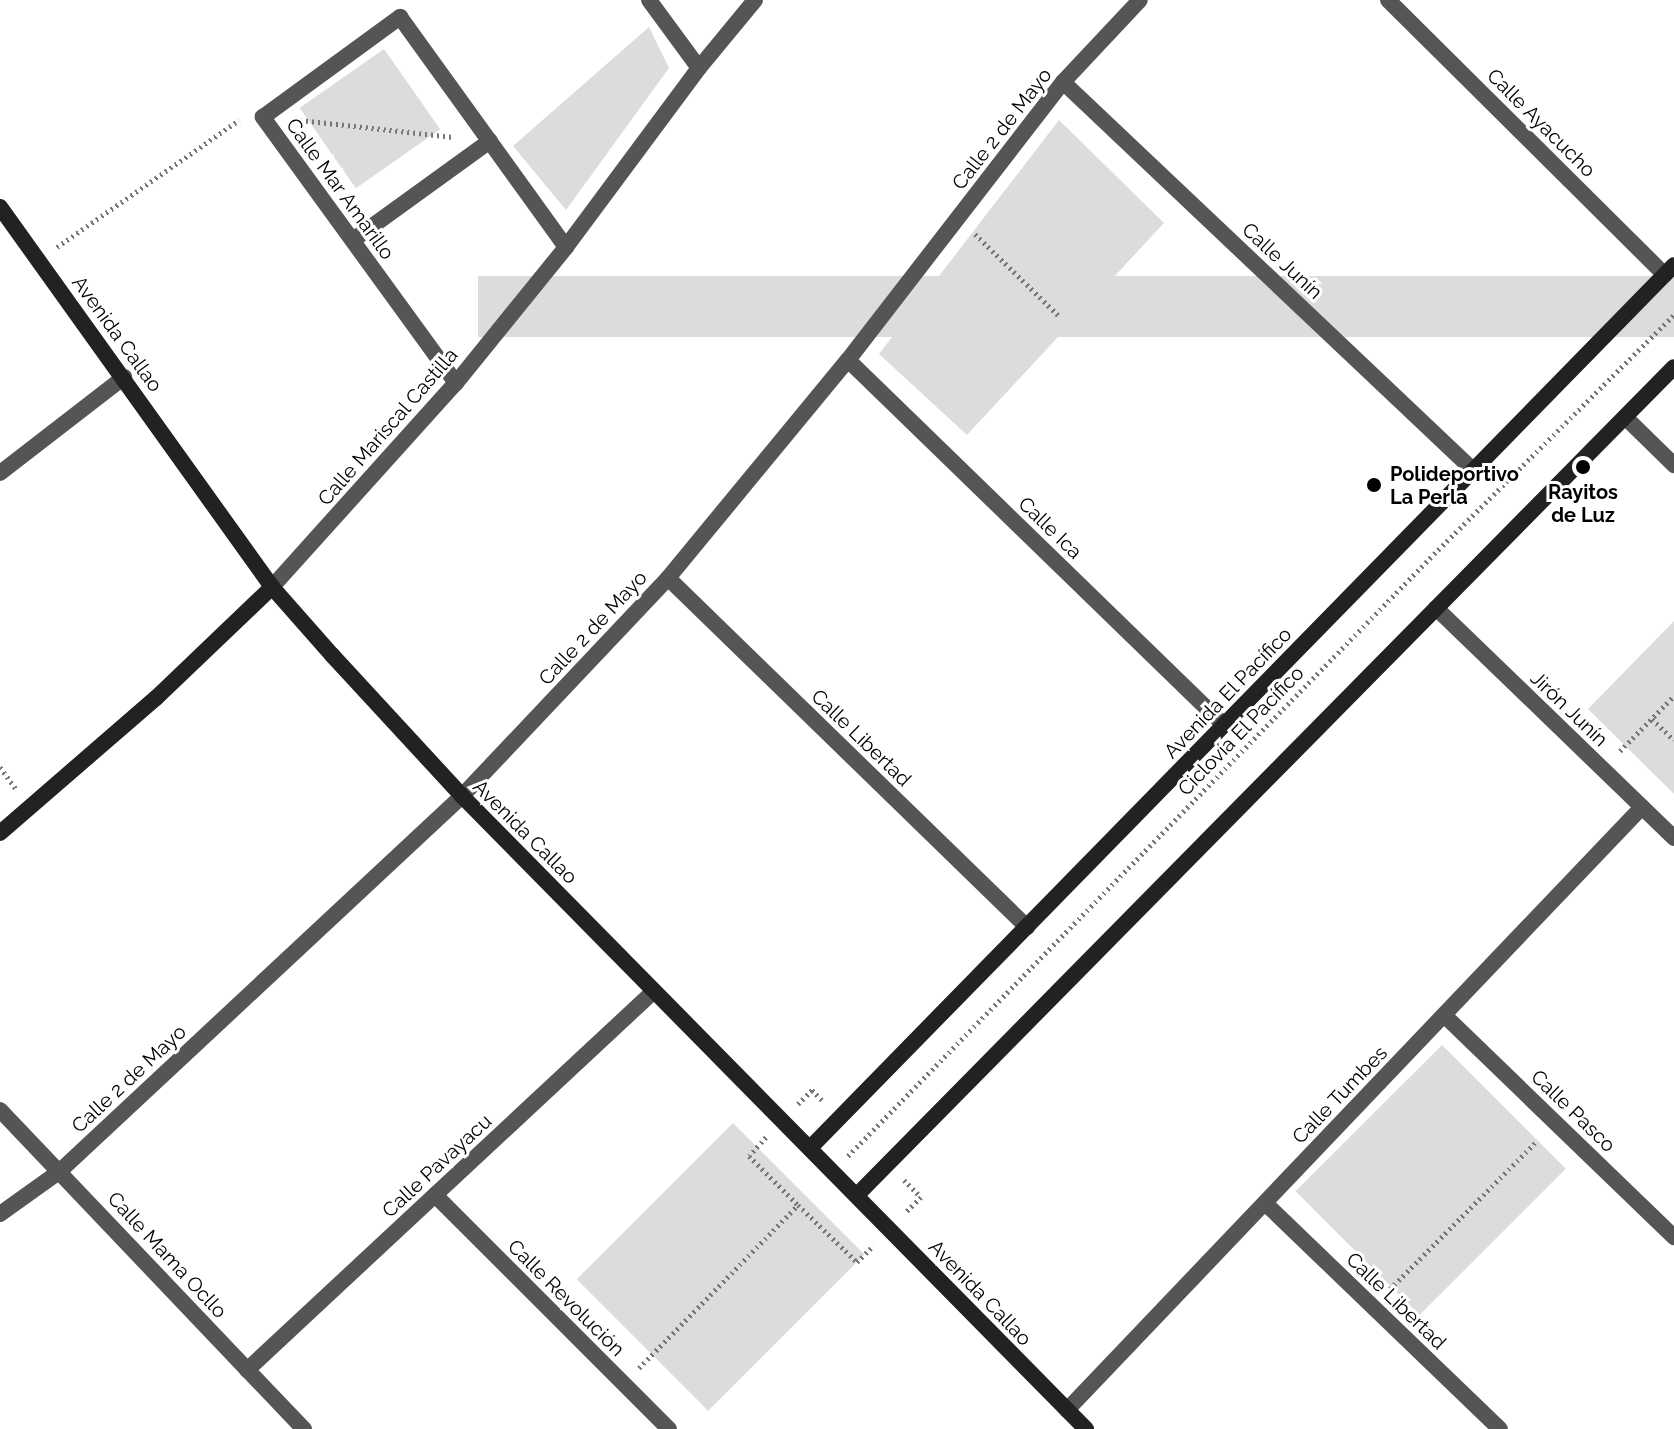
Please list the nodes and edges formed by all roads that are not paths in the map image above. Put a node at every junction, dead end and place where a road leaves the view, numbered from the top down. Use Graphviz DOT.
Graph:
graph roads {
  1 [pos="649,0"];
  2 [pos="755,0"];
  3 [pos="1140,0"];
  4 [pos="1388,0"];
  5 [pos="699,68"];
  6 [pos="1063,82"];
  7 [pos="490,141"];
  8 [pos="0,207"];
  9 [pos="353,240"];
  10 [pos="566,247"];
  11 [pos="1670,270"];
  12 [pos="848,360"];
  13 [pos="1674,367"];
  14 [pos="124,377"];
  15 [pos="456,383"];
  16 [pos="1625,417"];
  17 [pos="1674,465"];
  18 [pos="1474,471"];
  19 [pos="0,473"];
  20 [pos="668,578"];
  21 [pos="272,587"];
  22 [pos="1436,608"];
  23 [pos="1224,725"];
  24 [pos="462,796"];
  25 [pos="1642,807"];
  26 [pos="0,833"];
  27 [pos="1674,838"];
  28 [pos="1027,927"];
  29 [pos="654,991"];
  30 [pos="1444,1015"];
  31 [pos="0,1110"];
  32 [pos="810,1148"];
  33 [pos="60,1171"];
  34 [pos="435,1195"];
  35 [pos="857,1195"];
  36 [pos="1265,1203"];
  37 [pos="0,1214"];
  38 [pos="1674,1237"];
  39 [pos="247,1370"];
  40 [pos="1067,1410"];
  41 [pos="304,1429"];
  42 [pos="669,1429"];
  43 [pos="1086,1429"];
  44 [pos="1500,1429"];
  1 -- 5 [label="street"];
  2 -- 5 [label="street, Calle Mariscal Castilla"];
  3 -- 6 [label="street, Calle 2 de Mayo"];
  4 -- 11 [label="street, Calle Ayacucho"];
  5 -- 10 [label="street, Calle Mariscal Castilla"];
  6 -- 12 [label="street, Calle 2 de Mayo"];
  6 -- 18 [label="street, Calle Junín"];
  7 -- 9 [label="street"];
  7 -- 9 [label="street, Calle Mar Amarillo"];
  7 -- 10 [label="street"];
  8 -- 14 [label="street, Avenida Callao"];
  9 -- 15 [label="street, Calle Mar Amarillo"];
  10 -- 15 [label="street, Calle Mariscal Castilla"];
  11 -- 18 [label="street, Avenida El Pacífico"];
  12 -- 20 [label="street, Calle 2 de Mayo"];
  12 -- 23 [label="street, Calle Ica"];
  13 -- 16 [label="street"];
  14 -- 19 [label="street"];
  14 -- 21 [label="street, Avenida Callao"];
  15 -- 21 [label="street, Calle Mariscal Castilla"];
  16 -- 17 [label="street"];
  16 -- 22 [label="street"];
  18 -- 23 [label="street, Avenida El Pacífico"];
  20 -- 24 [label="street, Calle 2 de Mayo"];
  20 -- 28 [label="street, Calle Libertad"];
  21 -- 24 [label="street, Avenida Callao"];
  21 -- 26 [label="street, Calle Mariscal Castilla"];
  22 -- 25 [label="street, Jirón Junín"];
  22 -- 35 [label="street"];
  23 -- 28 [label="street, Avenida El Pacífico"];
  24 -- 29 [label="street, Avenida Callao"];
  24 -- 33 [label="street, Calle 2 de Mayo"];
  25 -- 27 [label="street, Jirón Junín"];
  25 -- 30 [label="street, Calle Tumbes"];
  28 -- 32 [label="street, Avenida El Pacífico"];
  29 -- 32 [label="street, Avenida Callao"];
  29 -- 34 [label="street, Calle Pavayacu"];
  30 -- 36 [label="street, Calle Tumbes"];
  30 -- 38 [label="street, Calle Pasco"];
  31 -- 33 [label="street, Calle Mama Ocllo"];
  32 -- 35 [label="street, Avenida Callao"];
  33 -- 37 [label="street, Calle 2 de Mayo"];
  33 -- 39 [label="street, Calle Mama Ocllo"];
  34 -- 39 [label="street, Calle Pavayacu"];
  34 -- 42 [label="street, Calle Revolución"];
  35 -- 40 [label="street, Avenida Callao"];
  36 -- 40 [label="street, Calle Tumbes"];
  36 -- 44 [label="street, Calle Libertad"];
  39 -- 41 [label="street, Calle Mama Ocllo"];
  40 -- 43 [label="street, Avenida Callao"];
}
